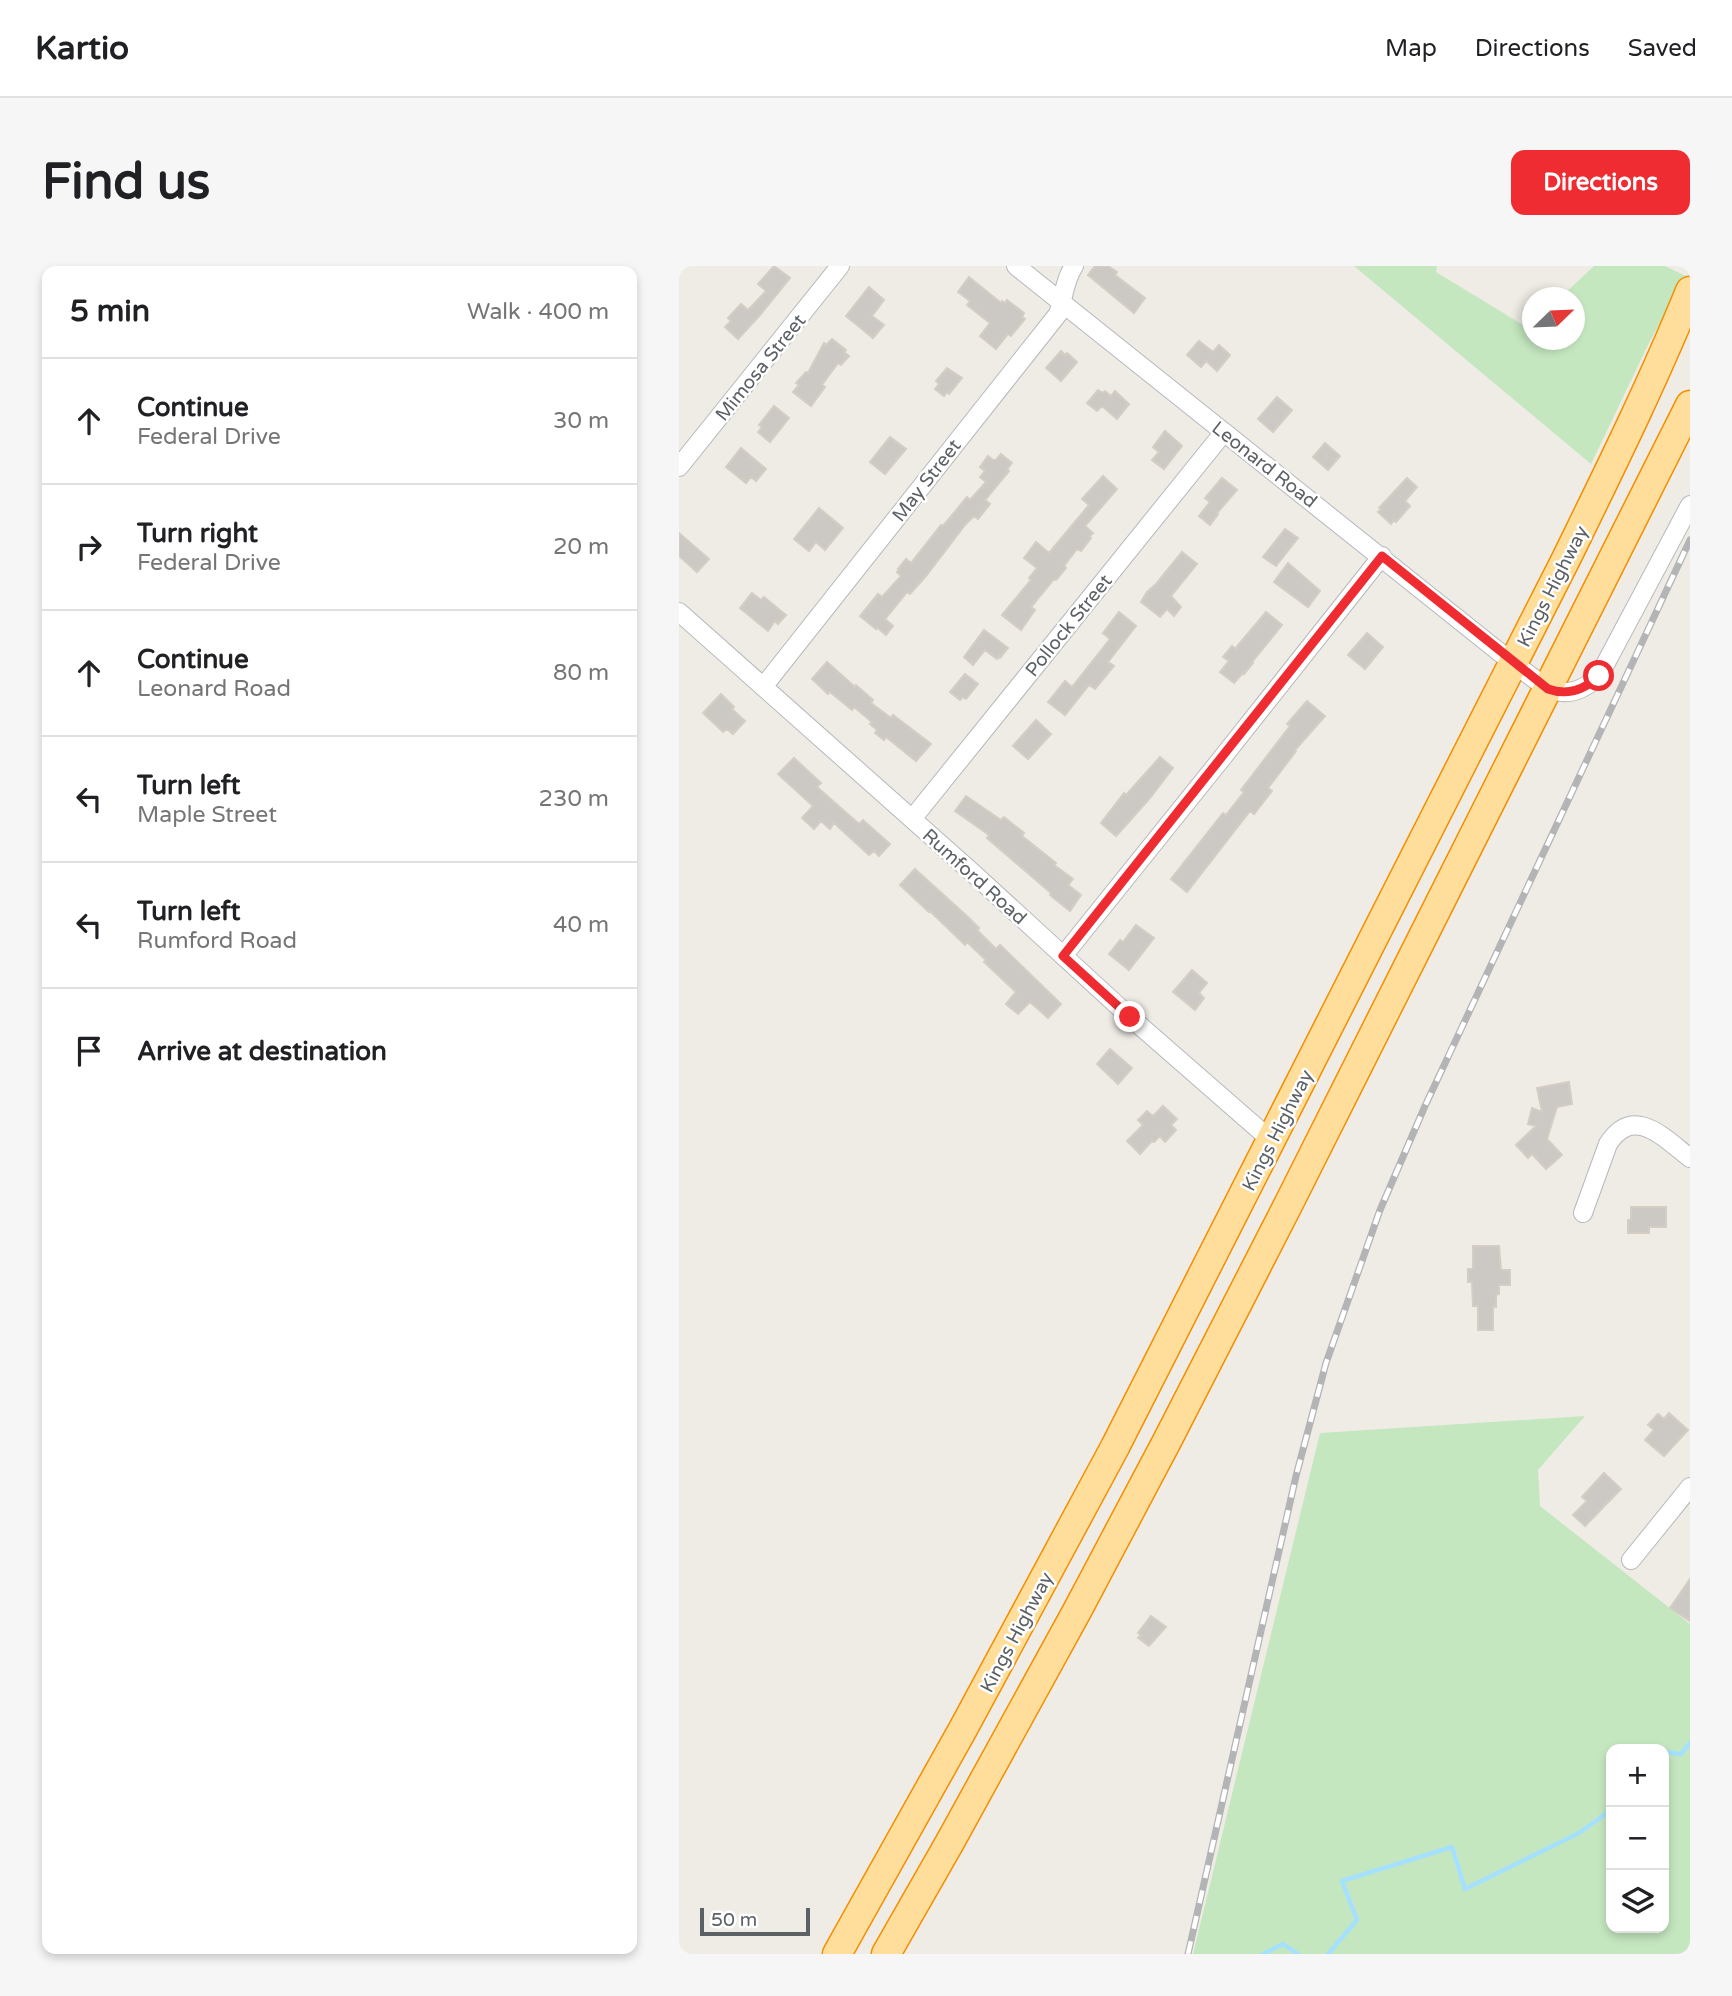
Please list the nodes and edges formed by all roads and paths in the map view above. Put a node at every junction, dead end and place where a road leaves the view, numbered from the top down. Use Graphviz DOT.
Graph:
graph roads {
  1 [pos="840,266"];
  2 [pos="1016,266"];
  3 [pos="1074,266"];
  4 [pos="1690,291"];
  5 [pos="1062,303"];
  6 [pos="1690,405"];
  7 [pos="1224,432"];
  8 [pos="679,467"];
  9 [pos="1690,505"];
  10 [pos="1382,556"];
  11 [pos="679,612"];
  12 [pos="1513,663"];
  13 [pos="763,687"];
  14 [pos="1548,689"];
  15 [pos="912,819"];
  16 [pos="1063,956"];
  17 [pos="1272,1141"];
  18 [pos="1690,1158"];
  19 [pos="1583,1213"];
  20 [pos="1690,1488"];
  21 [pos="1631,1560"];
  22 [pos="1040,1588"];
  23 [pos="1077,1611"];
  24 [pos="837,1954"];
  25 [pos="886,1954"];
  1 -- 8 [label="street, Mimosa Street"];
  2 -- 5 [label="street, Leonard Road"];
  3 -- 5 [label="street, May Street"];
  4 -- 12 [label="highway, Kings Highway"];
  5 -- 7 [label="street, Leonard Road"];
  5 -- 13 [label="street, May Street"];
  6 -- 14 [label="highway"];
  7 -- 10 [label="street, Leonard Road"];
  7 -- 15 [label="street, Pollock Street"];
  9 -- 14 [label="street"];
  10 -- 12 [label="street, Leonard Road"];
  10 -- 16 [label="street"];
  11 -- 13 [label="street, Rumford Road"];
  12 -- 14 [label="street, Leonard Road"];
  12 -- 17 [label="highway, Kings Highway"];
  13 -- 15 [label="street, Rumford Road"];
  14 -- 23 [label="highway"];
  15 -- 16 [label="street, Rumford Road"];
  16 -- 17 [label="street, Rumford Road"];
  17 -- 22 [label="highway, Kings Highway"];
  18 -- 19 [label="street"];
  20 -- 21 [label="street"];
  22 -- 23 [label="highway"];
  22 -- 24 [label="highway, Kings Highway"];
  23 -- 25 [label="highway"];
}
